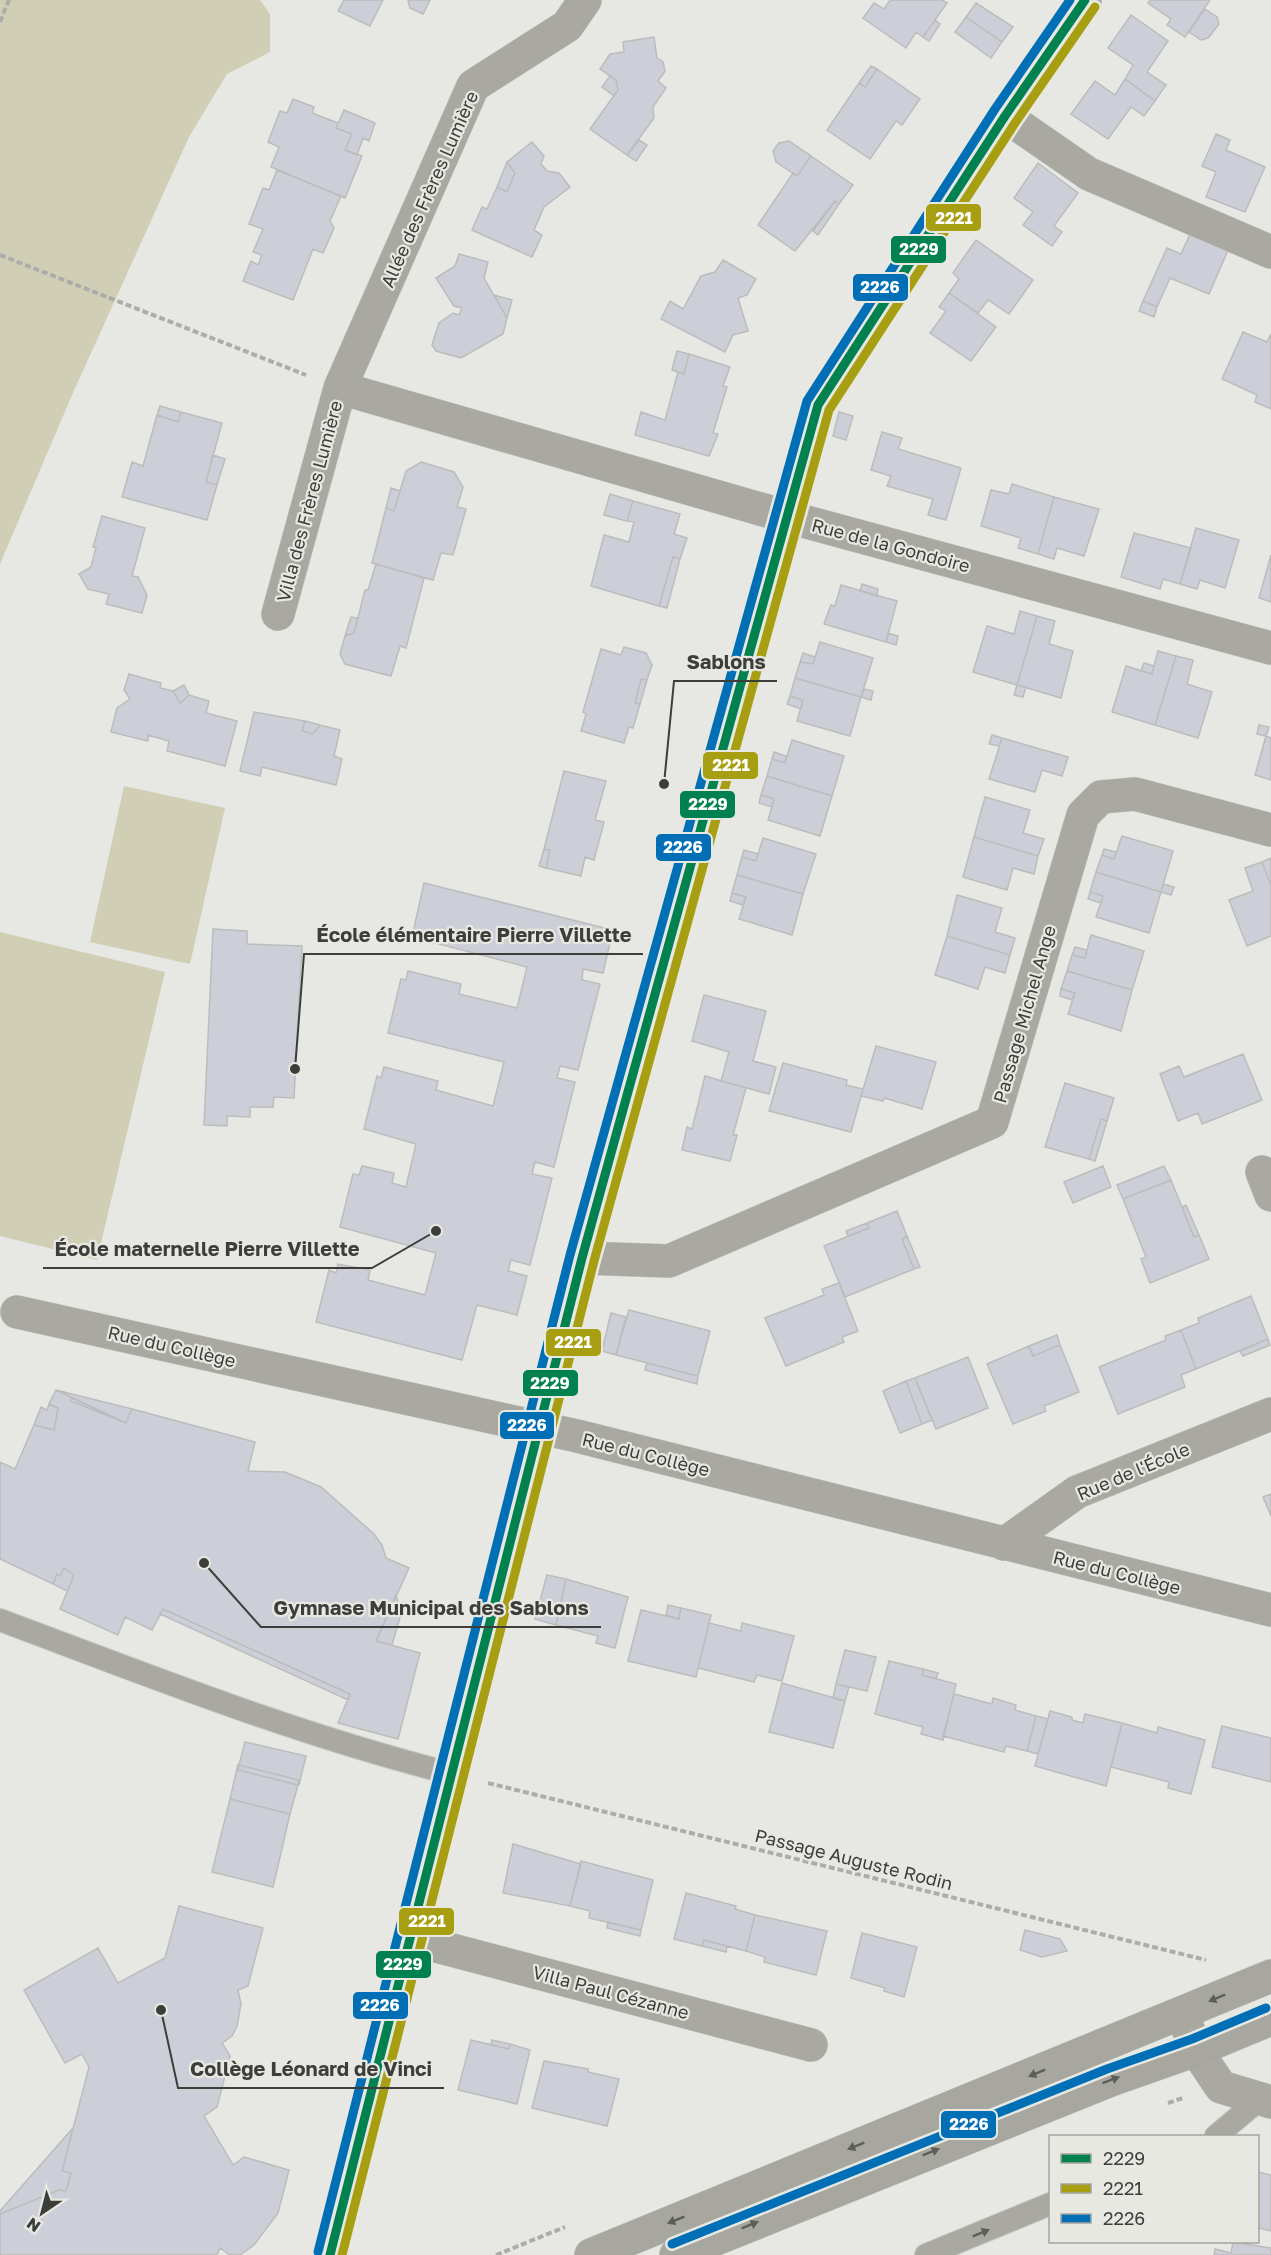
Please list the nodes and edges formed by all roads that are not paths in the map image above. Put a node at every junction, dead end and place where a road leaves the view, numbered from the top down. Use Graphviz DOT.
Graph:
graph roads {
  1 [pos="585,0"];
  2 [pos="1085,0"];
  3 [pos="1005,116"];
  4 [pos="1271,252"];
  5 [pos="339,388"];
  6 [pos="789,517"];
  7 [pos="278,614"];
  8 [pos="1271,648"];
  9 [pos="1271,830"];
  10 [pos="582,1258"];
  11 [pos="17,1312"];
  12 [pos="1271,1414"];
  13 [pos="537,1428"];
  14 [pos="1004,1544"];
  15 [pos="1271,1610"];
  16 [pos="0,1620"];
  17 [pos="453,1774"];
  18 [pos="410,1939"];
  19 [pos="1271,1976"];
  20 [pos="1182,2013"];
  21 [pos="1271,2019"];
  22 [pos="811,2045"];
  23 [pos="1196,2050"];
  24 [pos="1266,2101"];
  25 [pos="1217,2135"];
  26 [pos="1049,2204"];
  27 [pos="330,2255"];
  28 [pos="591,2255"];
  29 [pos="676,2255"];
  30 [pos="926,2255"];
  1 -- 5 [label="street, Allée des Frères Lumière"];
  2 -- 3 [label="street"];
  3 -- 4 [label="street"];
  3 -- 6 [label="street"];
  5 -- 6 [label="street, Rue de la Gondoire"];
  5 -- 7 [label="street, Villa des Frères Lumière"];
  6 -- 8 [label="street, Rue de la Gondoire"];
  6 -- 10 [label="street"];
  9 -- 10 [label="street, Passage Michel Ange"];
  10 -- 13 [label="street"];
  11 -- 13 [label="street, Rue du Collège"];
  12 -- 14 [label="street, Rue de l'École"];
  13 -- 14 [label="street, Rue du Collège"];
  13 -- 17 [label="street"];
  14 -- 15 [label="street, Rue du Collège"];
  16 -- 17 [label="lane"];
  17 -- 18 [label="street"];
  18 -- 22 [label="street, Villa Paul Cézanne"];
  18 -- 27 [label="street"];
  19 -- 20 [label="main road, one-way"];
  20 -- 23 [label="street"];
  20 -- 28 [label="main road, one-way"];
  21 -- 23 [label="main road"];
  23 -- 24 [label="street"];
  29 -- 23 [label="main road, one-way"];
  24 -- 25 [label="lane"];
  30 -- 26 [label="lane, one-way"];
}
